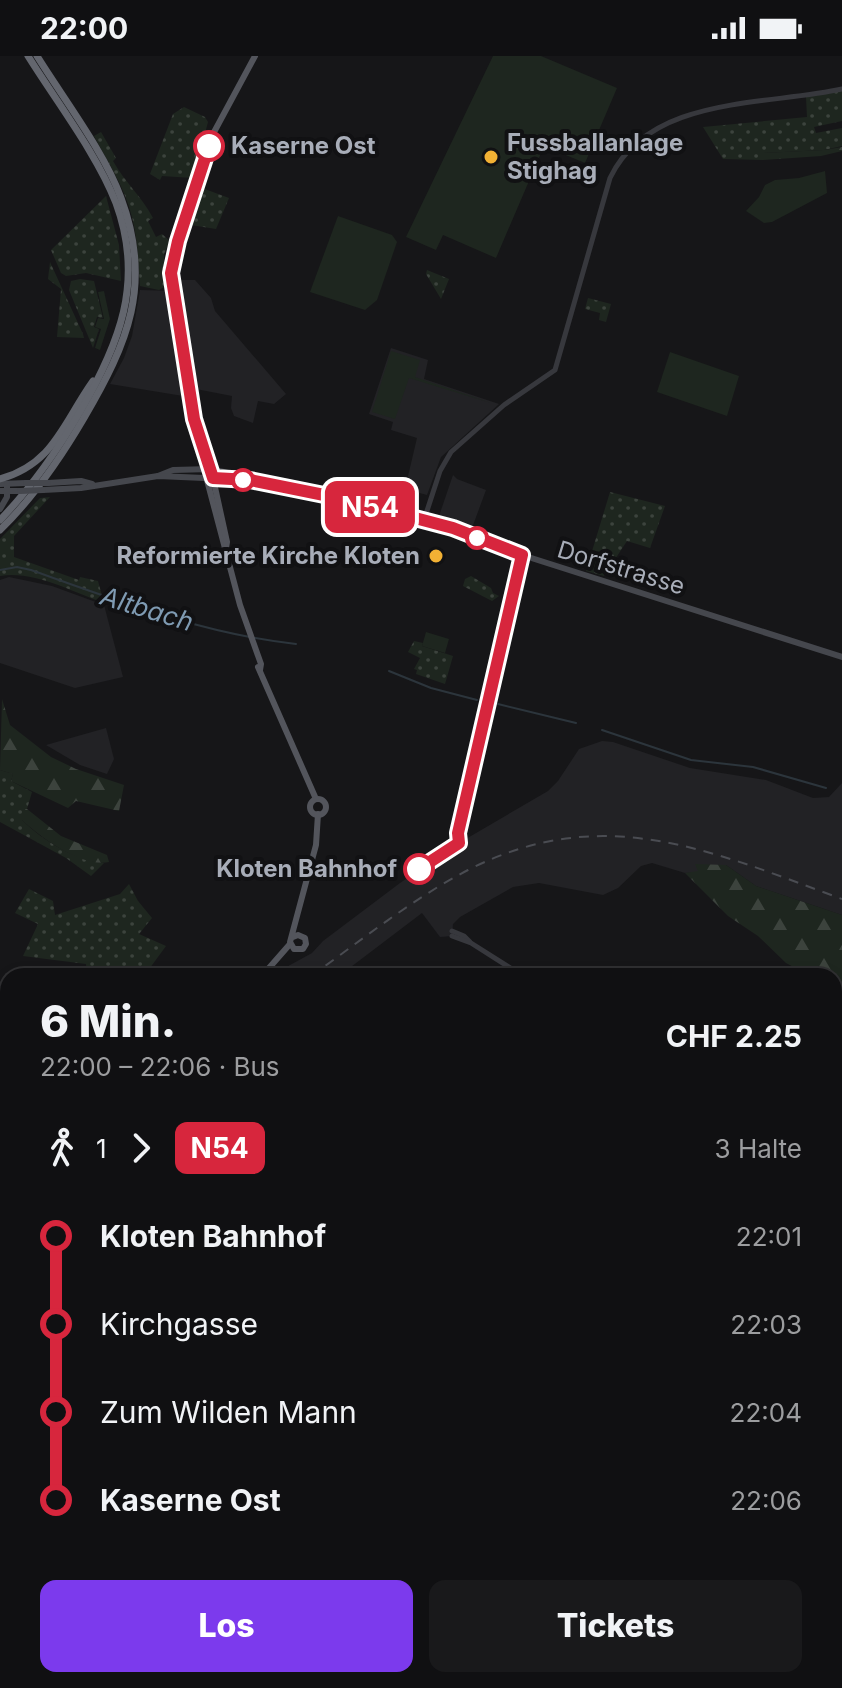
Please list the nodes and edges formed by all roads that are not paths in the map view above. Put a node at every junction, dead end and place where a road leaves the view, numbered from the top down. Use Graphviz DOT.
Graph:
graph roads {
  1 [pos="28,56"];
  2 [pos="37,56"];
  3 [pos="255,56"];
  4 [pos="842,89"];
  5 [pos="132,282"];
  6 [pos="130,298"];
  7 [pos="114,349"];
  8 [pos="208,469"];
  9 [pos="158,476"];
  10 [pos="210,478"];
  11 [pos="226,480"];
  12 [pos="250,480"];
  13 [pos="3,486"];
  14 [pos="46,486"];
  15 [pos="217,493"];
  16 [pos="0,509"];
  17 [pos="0,520"];
  18 [pos="424,520"];
  19 [pos="0,530"];
  20 [pos="226,548"];
  21 [pos="842,657"];
  22 [pos="452,934"];
  23 [pos="295,938"];
  24 [pos="296,950"];
  25 [pos="279,959"];
  26 [pos="270,968"];
  27 [pos="510,968"];
  1 -- 5 [label="highway"];
  2 -- 5 [label="highway"];
  3 -- 8 [label="main road"];
  4 -- 18 [label="street"];
  5 -- 6 [label="highway"];
  6 -- 7 [label="highway"];
  6 -- 19 [label="highway"];
  7 -- 13 [label="highway"];
  7 -- 17 [label="highway"];
  8 -- 9 [label="main road"];
  8 -- 10 [label="main road"];
  8 -- 12 [label="main road, Dorfstrasse"];
  9 -- 10 [label="main road, Dorfstrasse"];
  9 -- 14 [label="main road"];
  10 -- 11 [label="main road, Dorfstrasse"];
  10 -- 15 [label="main road"];
  10 -- 20 [label="main road"];
  11 -- 12 [label="main road, Dorfstrasse"];
  11 -- 15 [label="main road"];
  12 -- 18 [label="main road, Dorfstrasse"];
  13 -- 14 [label="main road, bridge"];
  13 -- 14 [label="main road, bridge"];
  13 -- 16 [label="main road"];
  15 -- 20 [label="main road"];
  18 -- 21 [label="main road, Dorfstrasse"];
  20 -- 23 [label="main road"];
  22 -- 27 [label="street"];
  23 -- 24 [label="main road"];
  23 -- 24 [label="main road"];
  23 -- 25 [label="main road"];
  24 -- 25 [label="main road"];
  25 -- 26 [label="main road"];
}
